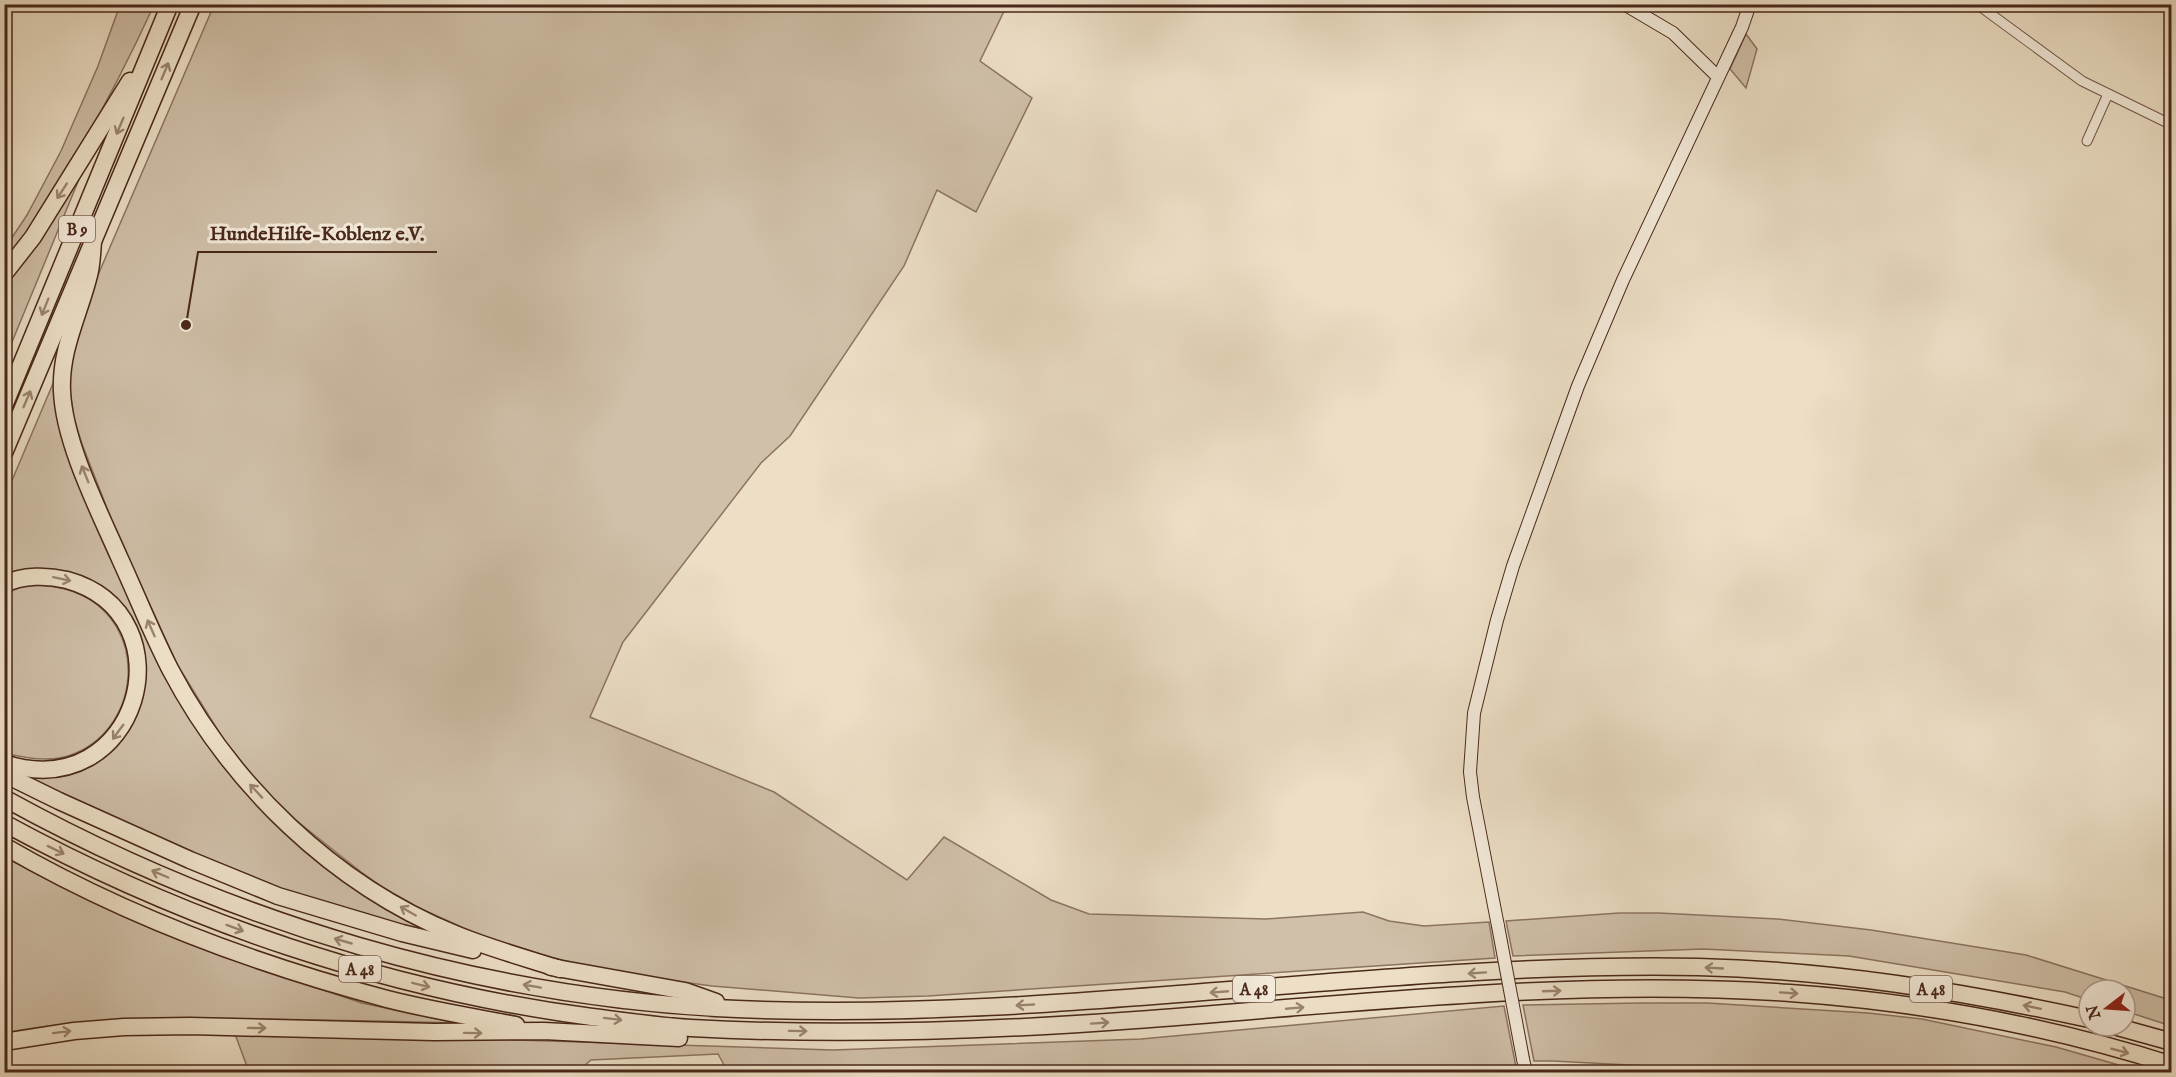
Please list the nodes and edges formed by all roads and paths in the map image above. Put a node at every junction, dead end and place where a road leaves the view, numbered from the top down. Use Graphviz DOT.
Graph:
graph roads {
  1 [pos="170,4"];
  2 [pos="193,4"];
  3 [pos="1624,4"];
  4 [pos="1750,4"];
  5 [pos="1977,4"];
  6 [pos="149,52"];
  7 [pos="1716,83"];
  8 [pos="2108,94"];
  9 [pos="2172,125"];
  10 [pos="2087,141"];
  11 [pos="93,241"];
  12 [pos="4,274"];
  13 [pos="4,406"];
  14 [pos="4,453"];
  15 [pos="4,584"];
  16 [pos="4,763"];
  17 [pos="4,774"];
  18 [pos="4,798"];
  19 [pos="4,823"];
  20 [pos="4,846"];
  21 [pos="560,969"];
  22 [pos="736,1009"];
  23 [pos="2077,1017"];
  24 [pos="739,1030"];
  25 [pos="544,1031"];
  26 [pos="2137,1032"];
  27 [pos="4,1042"];
  28 [pos="2172,1042"];
  29 [pos="2172,1065"];
  30 [pos="1526,1072"];
  1 -- 6 [label="highway, B 9"];
  11 -- 2 [label="highway, B 9, one-way"];
  3 -- 7 [label="main road"];
  4 -- 7 [label="main road"];
  5 -- 8 [label="street"];
  6 -- 12 [label="highway, one-way"];
  6 -- 13 [label="highway, B 9, one-way"];
  7 -- 30 [label="main road, bridge"];
  8 -- 9 [label="street"];
  8 -- 10 [label="street"];
  14 -- 11 [label="highway, B 9, one-way"];
  21 -- 11 [label="highway, one-way"];
  15 -- 16 [label="highway, one-way"];
  17 -- 21 [label="highway"];
  22 -- 18 [label="highway, A 48, one-way"];
  19 -- 24 [label="highway, A 48, one-way"];
  20 -- 25 [label="highway"];
  21 -- 22 [label="highway"];
  23 -- 22 [label="highway, A 48, one-way"];
  24 -- 25 [label="highway"];
  24 -- 29 [label="highway, A 48, one-way"];
  27 -- 25 [label="highway, one-way"];
  26 -- 28 [label="highway"];
}
